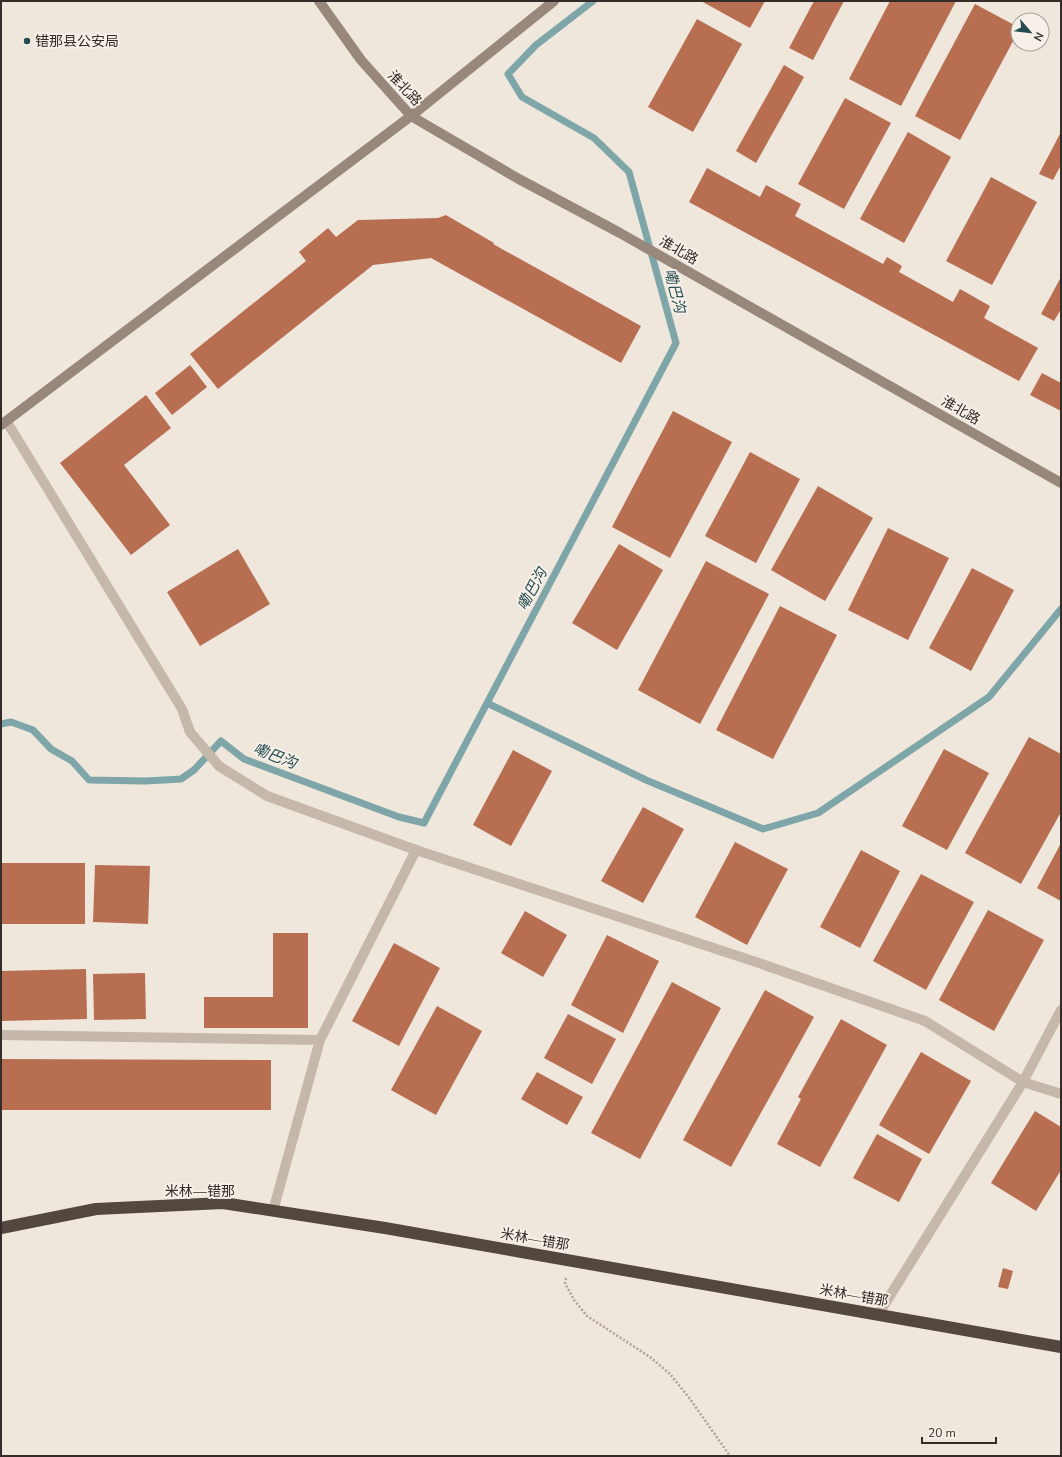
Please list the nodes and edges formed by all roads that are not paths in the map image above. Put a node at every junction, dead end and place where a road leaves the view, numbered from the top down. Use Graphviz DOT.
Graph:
graph roads {
  1 [pos="319,1"];
  2 [pos="554,1"];
  3 [pos="411,116"];
  4 [pos="4,424"];
  5 [pos="1061,483"];
  6 [pos="416,850"];
  7 [pos="1061,1010"];
  8 [pos="1,1035"];
  9 [pos="320,1040"];
  10 [pos="1023,1082"];
  11 [pos="1061,1094"];
  12 [pos="273,1211"];
  13 [pos="1,1228"];
  14 [pos="878,1315"];
  15 [pos="1061,1347"];
  1 -- 3 [label="street, 淮北路"];
  2 -- 3 [label="street"];
  3 -- 4 [label="street"];
  3 -- 5 [label="street, 淮北路"];
  4 -- 6 [label="street"];
  6 -- 9 [label="street"];
  6 -- 10 [label="street"];
  7 -- 10 [label="street"];
  8 -- 9 [label="street"];
  9 -- 12 [label="street"];
  10 -- 11 [label="street"];
  10 -- 14 [label="street"];
  12 -- 13 [label="highway, 米林—错那"];
  12 -- 14 [label="highway, 米林—错那"];
  14 -- 15 [label="highway, 米林—错那"];
}
